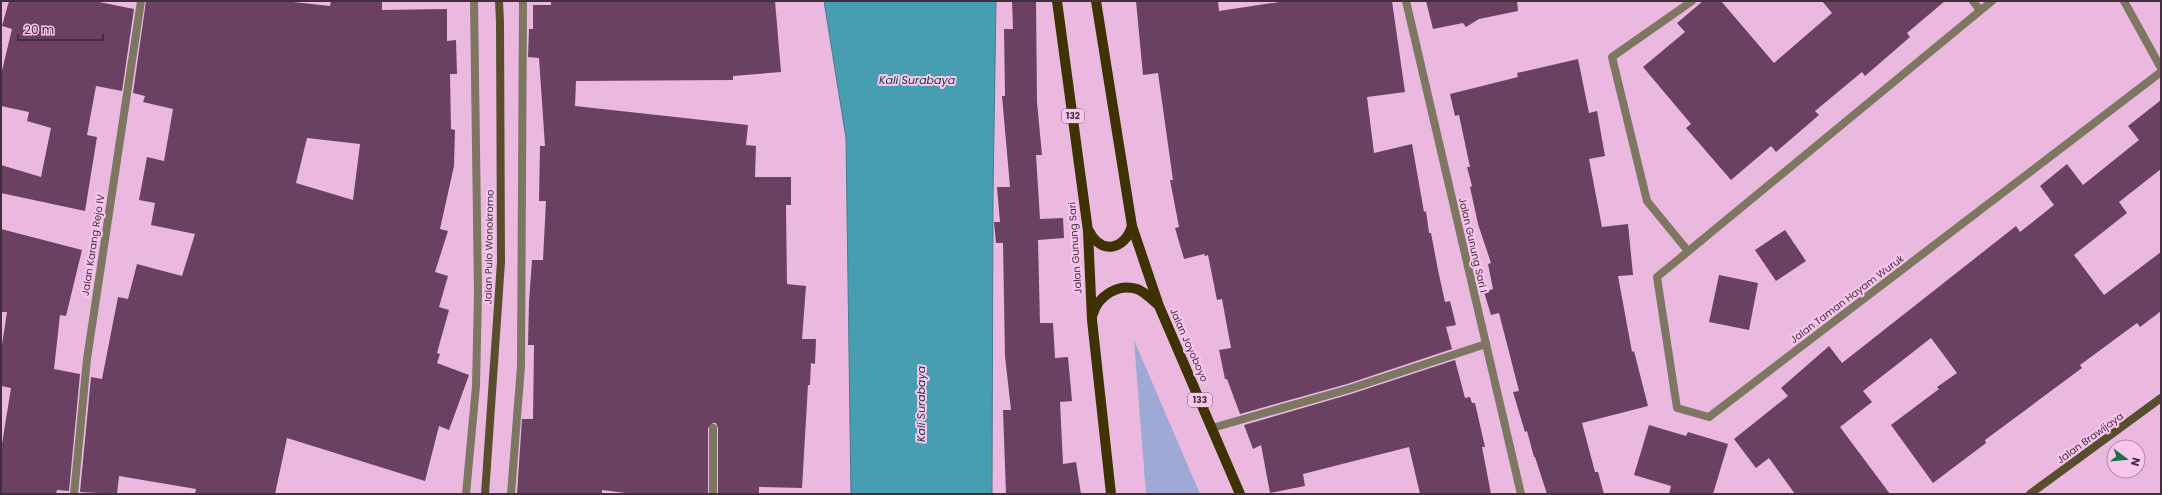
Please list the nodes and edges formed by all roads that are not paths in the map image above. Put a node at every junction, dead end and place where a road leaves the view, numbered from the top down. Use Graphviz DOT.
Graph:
graph roads {
  1 [pos="141,1"];
  2 [pos="474,1"];
  3 [pos="499,1"];
  4 [pos="523,1"];
  5 [pos="1057,1"];
  6 [pos="1096,1"];
  7 [pos="1406,1"];
  8 [pos="1692,1"];
  9 [pos="1973,1"];
  10 [pos="1992,1"];
  11 [pos="2124,1"];
  12 [pos="1980,10"];
  13 [pos="2161,68"];
  14 [pos="2161,72"];
  15 [pos="1132,226"];
  16 [pos="1088,231"];
  17 [pos="1688,251"];
  18 [pos="1159,306"];
  19 [pos="1092,320"];
  20 [pos="1486,344"];
  21 [pos="2161,398"];
  22 [pos="712,428"];
  23 [pos="1212,428"];
  24 [pos="74,494"];
  25 [pos="466,494"];
  26 [pos="485,494"];
  27 [pos="512,494"];
  28 [pos="713,494"];
  29 [pos="1111,494"];
  30 [pos="1240,494"];
  31 [pos="1521,494"];
  32 [pos="2030,494"];
  1 -- 24 [label="street, Jalan Karang Rejo IV"];
  2 -- 25 [label="street, Jalan Pulo Wonokromo"];
  3 -- 26 [label="main road, Jalan Pulo Wonokromo"];
  4 -- 27 [label="street"];
  5 -- 16 [label="main road, Jalan Gunung Sari / 132"];
  6 -- 15 [label="main road"];
  7 -- 20 [label="street, Jalan Gunung Sari I"];
  8 -- 17 [label="street"];
  9 -- 12 [label="street"];
  10 -- 12 [label="street, Jalan Taman Hayam Wuruk"];
  11 -- 13 [label="street"];
  12 -- 17 [label="street, Jalan Taman Hayam Wuruk"];
  14 -- 17 [label="street, Jalan Taman Hayam Wuruk"];
  15 -- 16 [label="main road"];
  15 -- 18 [label="main road, Jalan Joyoboyo / 133"];
  16 -- 19 [label="main road, Jalan Gunung Sari / 132"];
  18 -- 19 [label="main road"];
  18 -- 23 [label="main road, Jalan Joyoboyo / 133"];
  19 -- 29 [label="main road, Jalan Gunung Sari / 132"];
  20 -- 23 [label="street"];
  20 -- 31 [label="street, Jalan Gunung Sari I"];
  21 -- 32 [label="main road, Jalan Brawijaya"];
  22 -- 28 [label="street"];
  23 -- 30 [label="main road, Jalan Joyoboyo / 133"];
}
